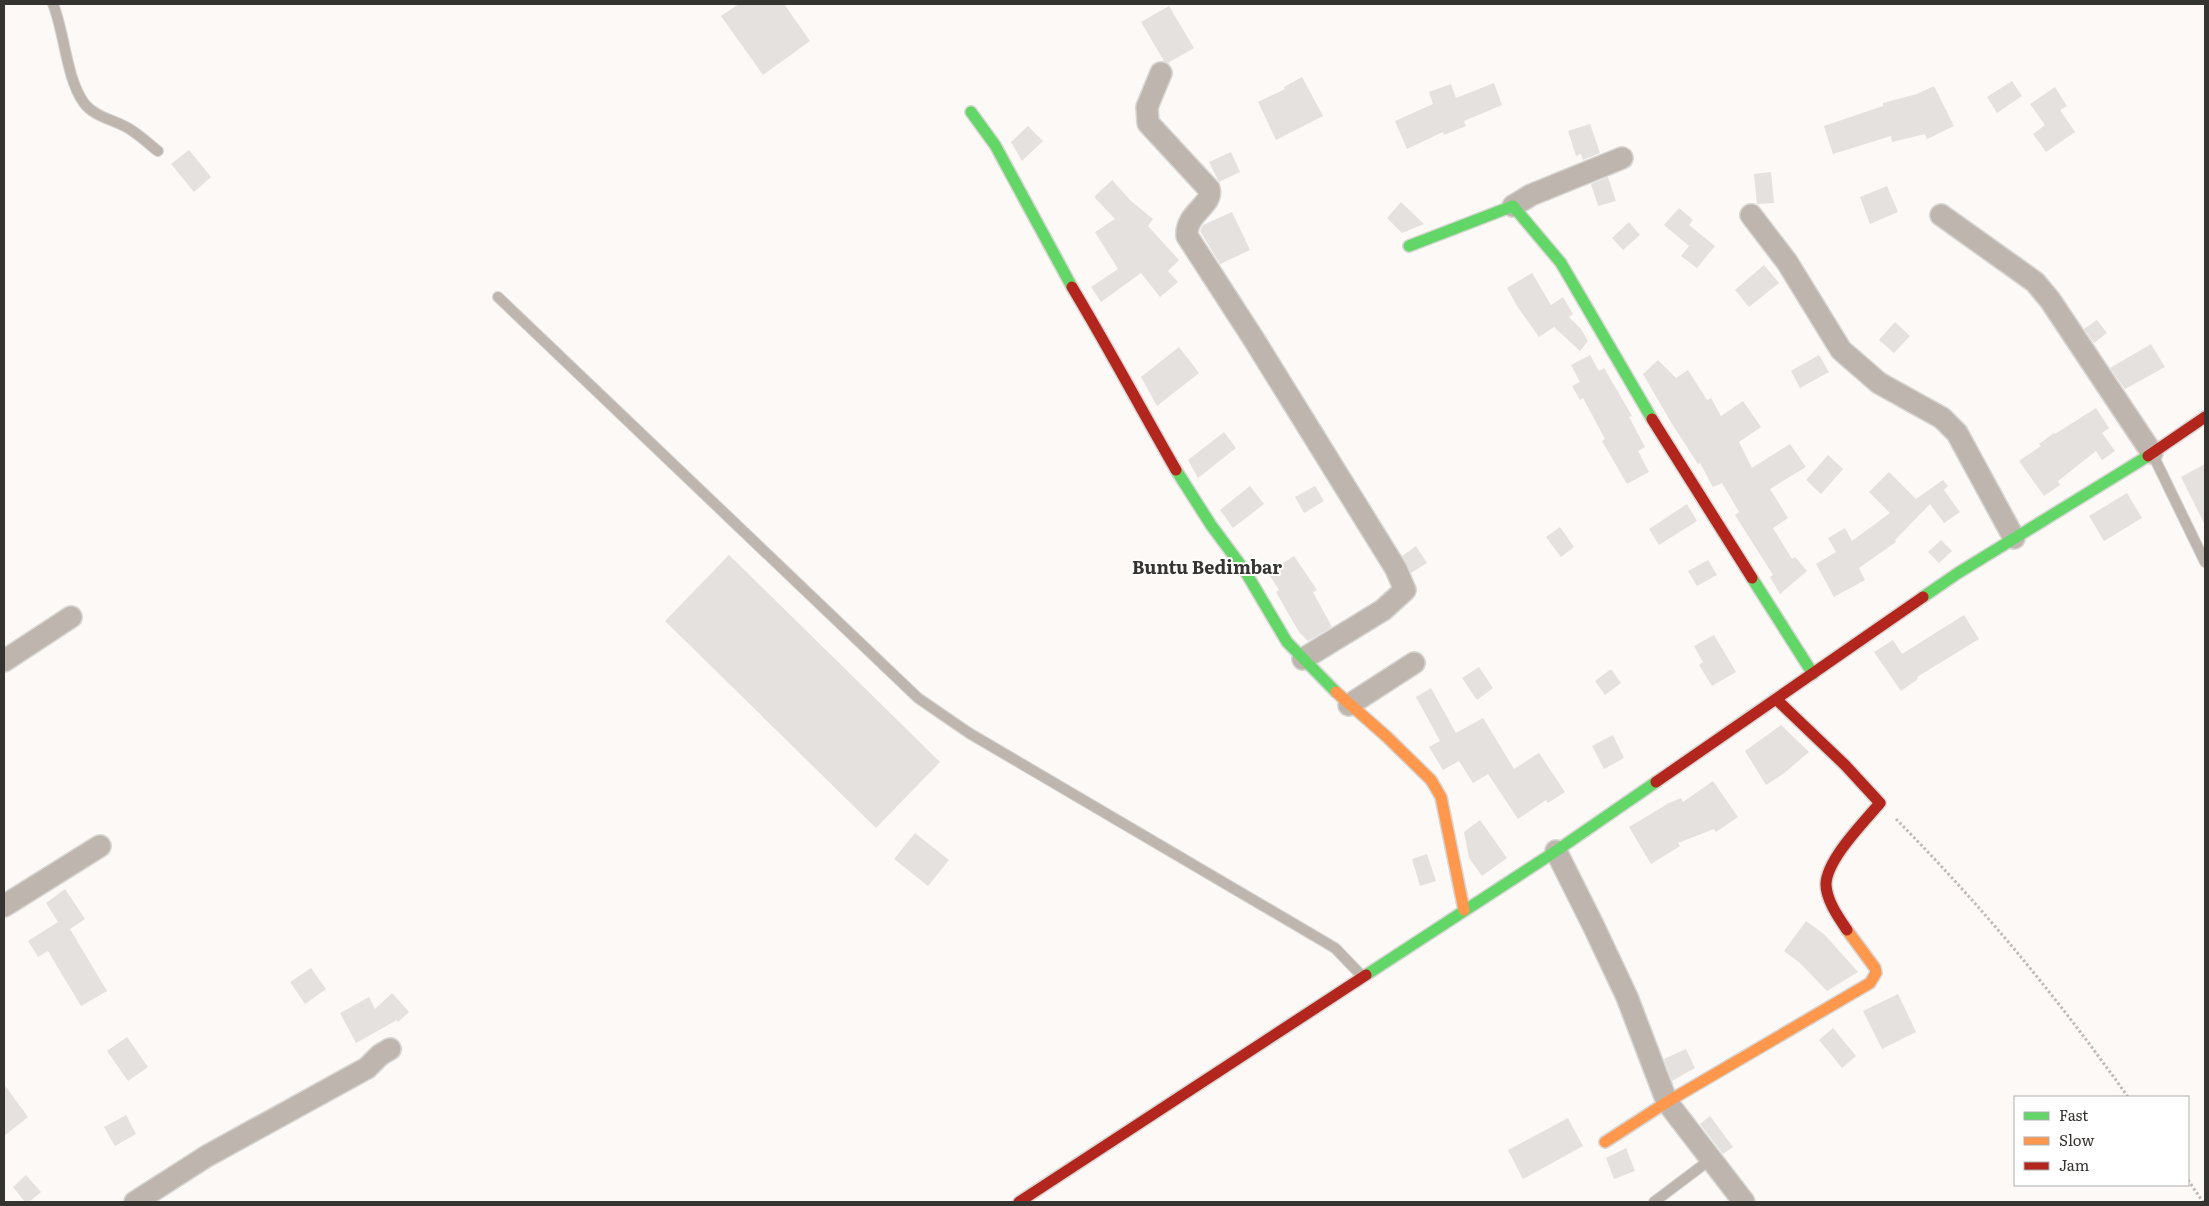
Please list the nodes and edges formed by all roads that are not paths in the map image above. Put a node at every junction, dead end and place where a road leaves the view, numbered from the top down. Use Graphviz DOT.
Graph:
graph roads {
  1 [pos="53,4"];
  2 [pos="1161,73"];
  3 [pos="971,112"];
  4 [pos="158,151"];
  5 [pos="1622,158"];
  6 [pos="1514,206"];
  7 [pos="1751,215"];
  8 [pos="1941,215"];
  9 [pos="1408,246"];
  10 [pos="498,298"];
  11 [pos="2205,417"];
  12 [pos="2152,453"];
  13 [pos="2014,538"];
  14 [pos="2205,562"];
  15 [pos="71,617"];
  16 [pos="1303,659"];
  17 [pos="4,661"];
  18 [pos="1414,663"];
  19 [pos="1813,674"];
  20 [pos="1776,699"];
  21 [pos="1349,705"];
  22 [pos="100,846"];
  23 [pos="1556,852"];
  24 [pos="4,906"];
  25 [pos="1464,910"];
  26 [pos="1362,977"];
  27 [pos="390,1049"];
  28 [pos="1667,1102"];
  29 [pos="1605,1142"];
  30 [pos="1711,1159"];
  31 [pos="1040,1194"];
  32 [pos="135,1202"];
  33 [pos="1019,1202"];
  34 [pos="1654,1202"];
  35 [pos="1744,1202"];
  1 -- 4 [label="lane"];
  2 -- 16 [label="street"];
  3 -- 16 [label="street"];
  5 -- 6 [label="street"];
  6 -- 9 [label="street"];
  6 -- 19 [label="street"];
  7 -- 13 [label="street"];
  8 -- 12 [label="street"];
  10 -- 26 [label="lane"];
  11 -- 12 [label="street"];
  12 -- 13 [label="street"];
  12 -- 14 [label="lane"];
  13 -- 19 [label="street"];
  15 -- 17 [label="street"];
  16 -- 21 [label="street"];
  18 -- 21 [label="street"];
  19 -- 20 [label="street"];
  20 -- 23 [label="street"];
  20 -- 28 [label="street"];
  21 -- 25 [label="street"];
  22 -- 24 [label="street"];
  23 -- 25 [label="street"];
  23 -- 28 [label="street"];
  25 -- 26 [label="street"];
  26 -- 31 [label="street"];
  27 -- 32 [label="street"];
  28 -- 29 [label="street"];
  28 -- 30 [label="street"];
  30 -- 34 [label="lane"];
  30 -- 35 [label="street"];
  31 -- 33 [label="street"];
}
